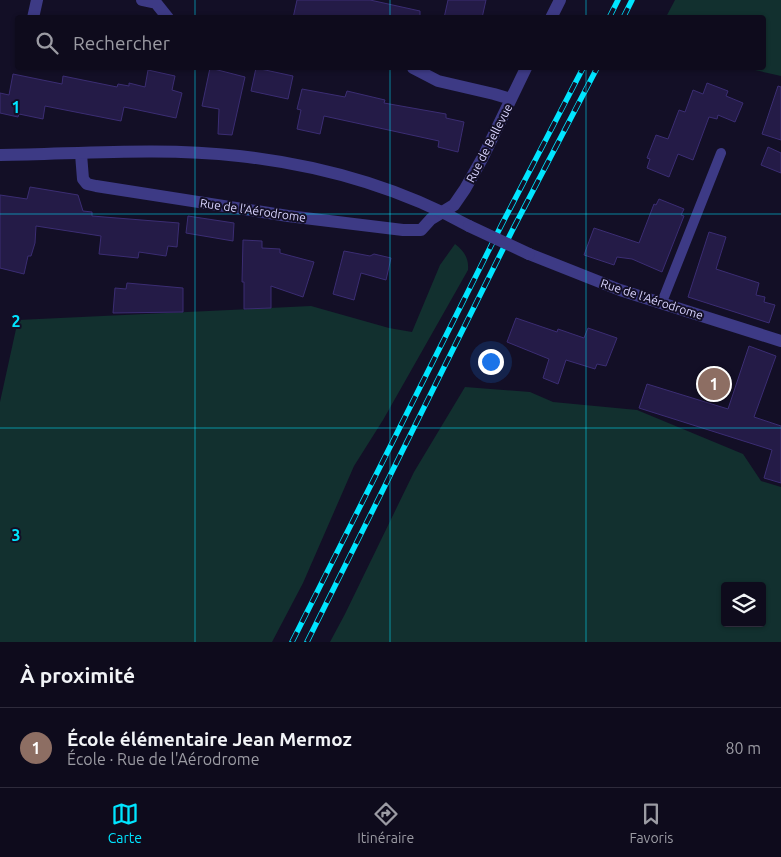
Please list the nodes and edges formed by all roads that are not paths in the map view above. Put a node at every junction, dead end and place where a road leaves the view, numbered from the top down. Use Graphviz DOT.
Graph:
graph roads {
  1 [pos="37,0"];
  2 [pos="142,0"];
  3 [pos="560,0"];
  4 [pos="34,15"];
  5 [pos="166,15"];
  6 [pos="552,15"];
  7 [pos="417,70"];
  8 [pos="525,70"];
  9 [pos="511,99"];
  10 [pos="721,153"];
  11 [pos="81,154"];
  12 [pos="0,155"];
  13 [pos="444,212"];
  14 [pos="662,302"];
  15 [pos="781,341"];
  1 -- 4 [label="street"];
  2 -- 5 [label="street"];
  3 -- 6 [label="street"];
  7 -- 9 [label="street"];
  8 -- 9 [label="street, Rue de Bellevue"];
  9 -- 13 [label="street, Rue de Bellevue"];
  10 -- 14 [label="lane"];
  11 -- 12 [label="street, Rue de l'Aérodrome"];
  11 -- 13 [label="street, Rue de l'Aérodrome"];
  11 -- 13 [label="street, Rue de l'Aérodrome"];
  13 -- 14 [label="street, Rue de l'Aérodrome, bridge"];
  14 -- 15 [label="street, Rue de l'Aérodrome"];
}
